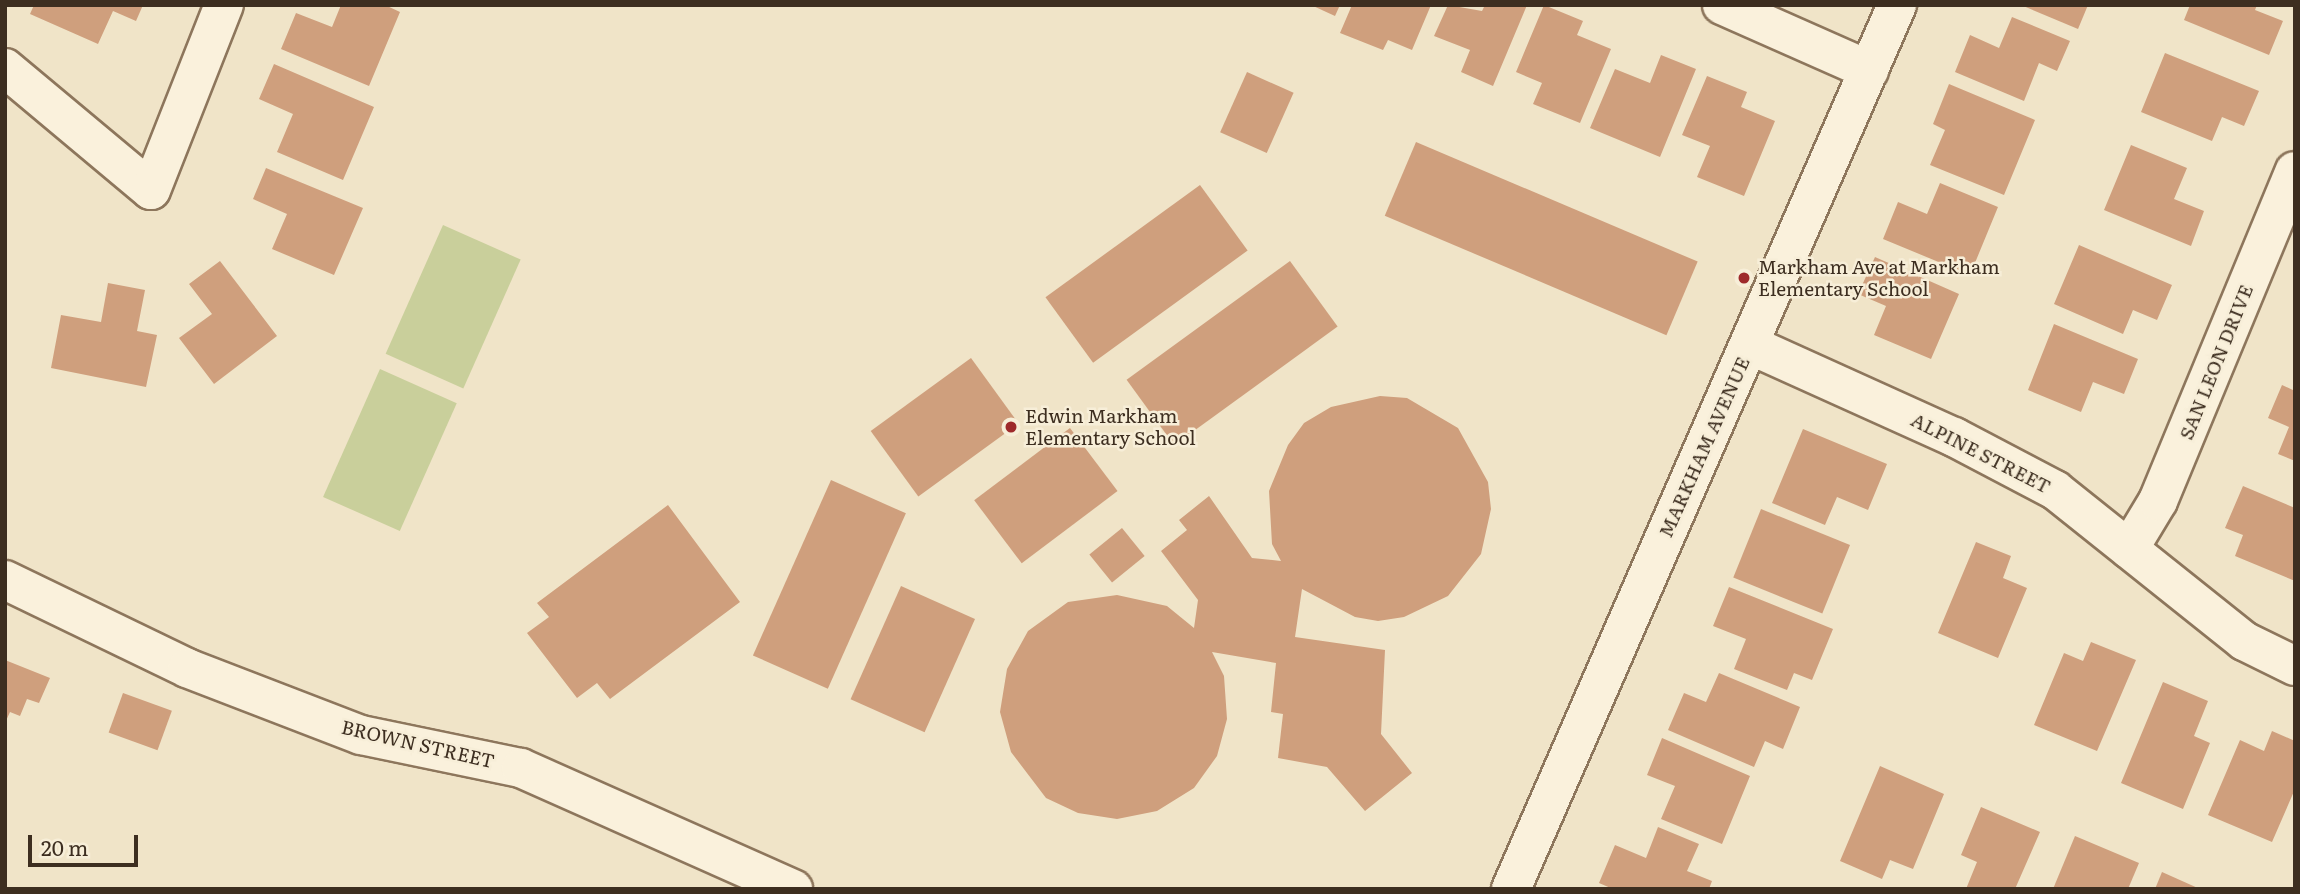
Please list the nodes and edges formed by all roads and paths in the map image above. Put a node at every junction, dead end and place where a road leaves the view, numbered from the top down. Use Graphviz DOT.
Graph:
graph roads {
  1 [pos="224,5"];
  2 [pos="1722,5"];
  3 [pos="1897,5"];
  4 [pos="5,68"];
  5 [pos="1869,70"];
  6 [pos="2295,171"];
  7 [pos="1749,345"];
  8 [pos="2129,549"];
  9 [pos="5,580"];
  10 [pos="2295,666"];
  11 [pos="793,889"];
  12 [pos="1511,889"];
  1 -- 4 [label="street"];
  2 -- 5 [label="street"];
  3 -- 5 [label="street, MARKHAM AVENUE"];
  5 -- 7 [label="street, MARKHAM AVENUE"];
  6 -- 8 [label="street, SAN LEON DRIVE"];
  7 -- 8 [label="street, ALPINE STREET"];
  7 -- 12 [label="street, MARKHAM AVENUE"];
  8 -- 10 [label="street, ALPINE STREET"];
  9 -- 11 [label="street, BROWN STREET"];
}
